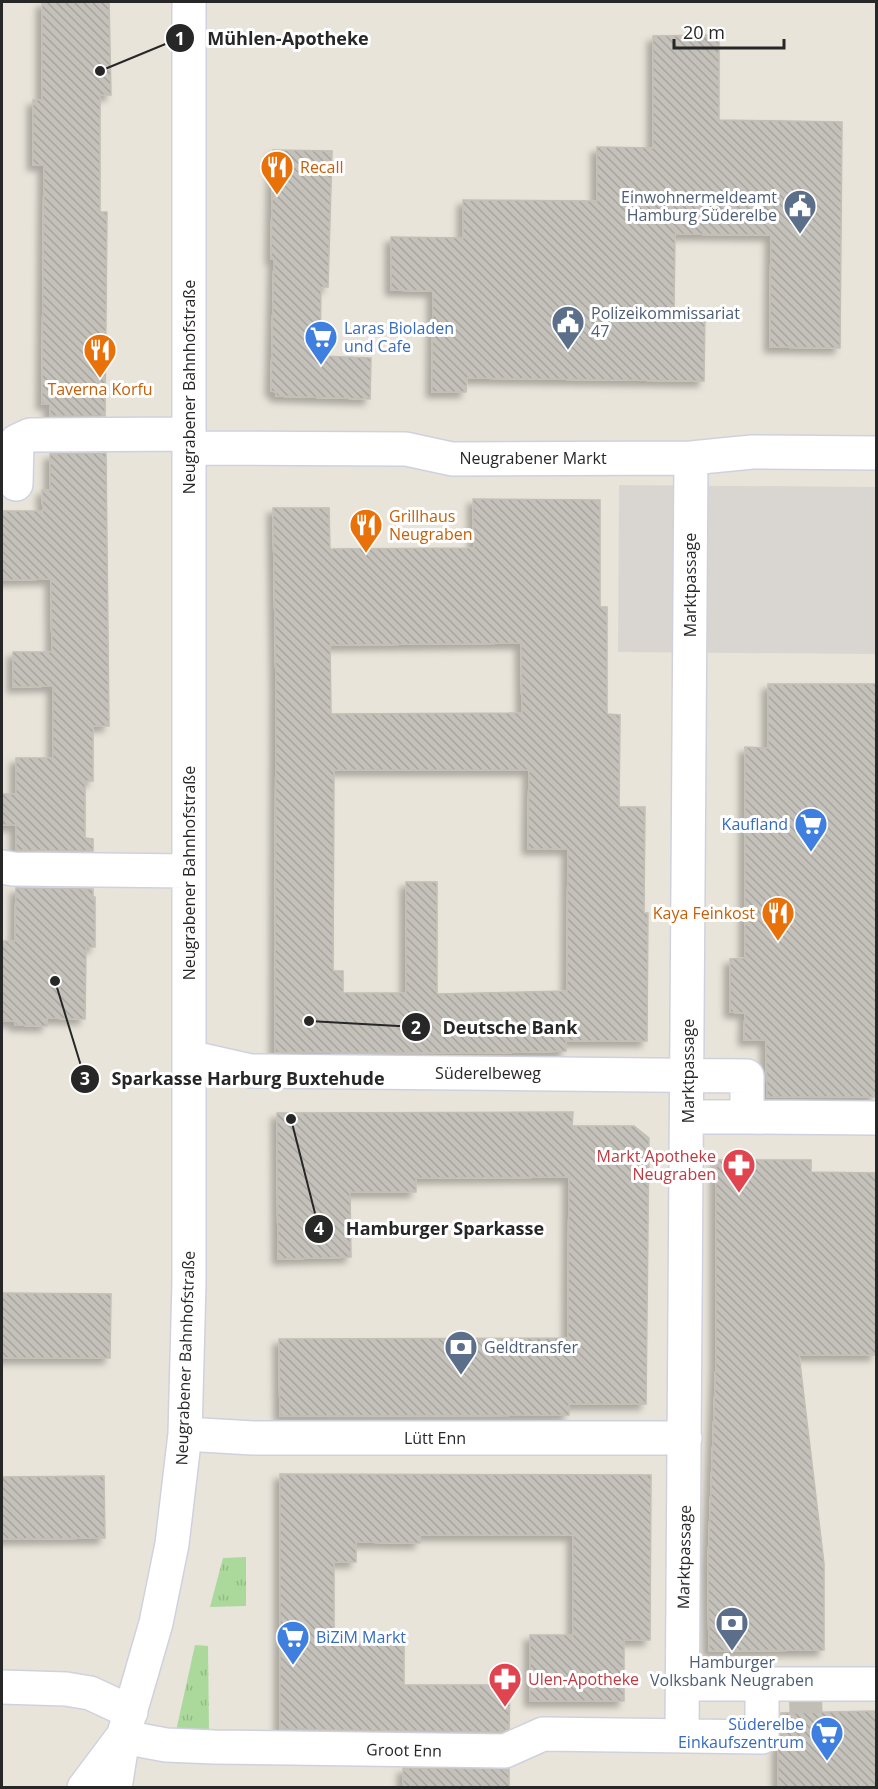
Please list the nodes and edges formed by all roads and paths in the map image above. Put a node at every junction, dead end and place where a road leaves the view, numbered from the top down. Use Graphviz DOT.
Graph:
graph roads {
  1 [pos="189,2"];
  2 [pos="189,441"];
  3 [pos="876,453"];
  4 [pos="691,458"];
  5 [pos="16,484"];
  6 [pos="2,867"];
  7 [pos="189,871"];
  8 [pos="189,1057"];
  9 [pos="687,1075"];
  10 [pos="687,1117"];
  11 [pos="747,1117"];
  12 [pos="876,1118"];
  13 [pos="184,1434"];
  14 [pos="685,1438"];
  15 [pos="682,1684"];
  16 [pos="762,1684"];
  17 [pos="876,1684"];
  18 [pos="2,1687"];
  19 [pos="127,1724"];
  20 [pos="682,1735"];
  21 [pos="84,1788"];
  22 [pos="115,1788"];
  1 -- 2 [label="street, Neugrabener Bahnhofstraße"];
  2 -- 4 [label="street, Neugrabener Markt"];
  2 -- 5 [label="street, Neugrabener Markt"];
  2 -- 7 [label="street, Neugrabener Bahnhofstraße"];
  3 -- 4 [label="street, Neugrabener Markt"];
  4 -- 9 [label="street, Marktpassage"];
  6 -- 7 [label="street"];
  7 -- 8 [label="street, Neugrabener Bahnhofstraße"];
  8 -- 9 [label="street, Süderelbeweg"];
  8 -- 13 [label="street, Neugrabener Bahnhofstraße"];
  9 -- 10 [label="street, Marktpassage"];
  9 -- 11 [label="street, Süderelbeweg"];
  10 -- 11 [label="street"];
  10 -- 14 [label="street, Marktpassage"];
  11 -- 12 [label="street"];
  13 -- 14 [label="street, Lütt Enn"];
  13 -- 19 [label="street, Neugrabener Bahnhofstraße"];
  14 -- 15 [label="street, Marktpassage"];
  15 -- 16 [label="street"];
  15 -- 20 [label="street"];
  16 -- 17 [label="street"];
  16 -- 20 [label="street, Groot Enn"];
  18 -- 19 [label="street, Groot Enn"];
  19 -- 20 [label="street, Groot Enn"];
  19 -- 21 [label="street, Neugrabener Bahnhofstraße"];
  19 -- 22 [label="street, Neugrabener Bahnhofstraße"];
}
